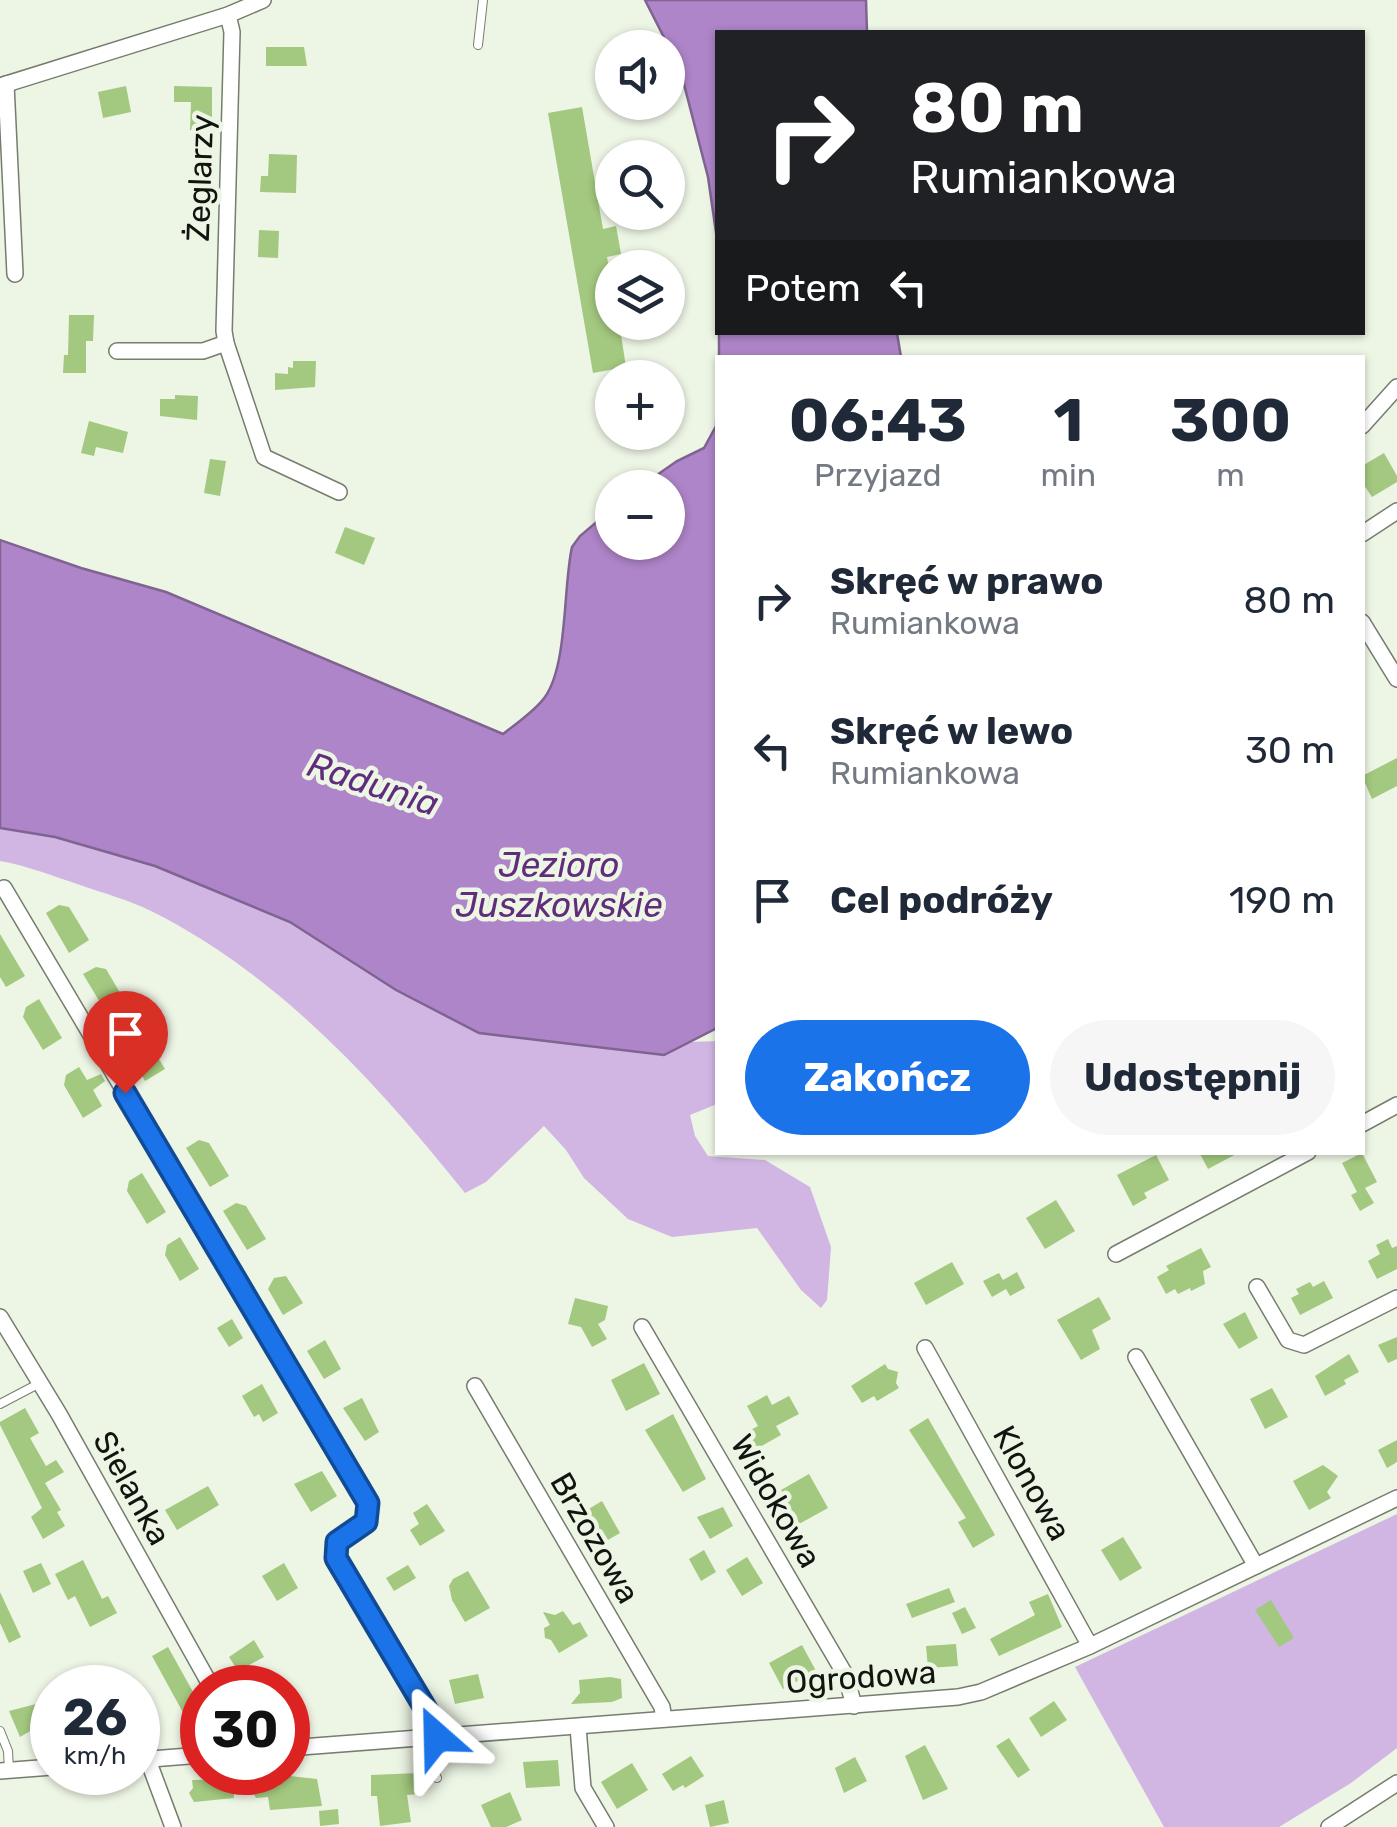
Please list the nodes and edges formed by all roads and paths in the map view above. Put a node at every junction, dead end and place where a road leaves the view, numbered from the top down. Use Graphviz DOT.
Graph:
graph roads {
  1 [pos="263,0"];
  2 [pos="483,0"];
  3 [pos="228,15"];
  4 [pos="478,46"];
  5 [pos="3,85"];
  6 [pos="14,274"];
  7 [pos="226,343"];
  8 [pos="116,351"];
  9 [pos="1397,387"];
  10 [pos="1365,423"];
  11 [pos="338,492"];
  12 [pos="1397,511"];
  13 [pos="1365,532"];
  14 [pos="1365,627"];
  15 [pos="1397,679"];
  16 [pos="4,888"];
  17 [pos="1397,1105"];
  18 [pos="1365,1122"];
  19 [pos="1302,1155"];
  20 [pos="1116,1254"];
  21 [pos="1258,1286"];
  22 [pos="1397,1298"];
  23 [pos="0,1317"];
  24 [pos="642,1327"];
  25 [pos="926,1348"];
  26 [pos="1136,1357"];
  27 [pos="40,1383"];
  28 [pos="475,1386"];
  29 [pos="0,1404"];
  30 [pos="1397,1498"];
  31 [pos="1256,1566"];
  32 [pos="1090,1646"];
  33 [pos="199,1665"];
  34 [pos="854,1706"];
  35 [pos="664,1719"];
  36 [pos="578,1727"];
  37 [pos="0,1731"];
  38 [pos="437,1737"];
  39 [pos="418,1738"];
  40 [pos="310,1746"];
  41 [pos="30,1768"];
  42 [pos="4,1770"];
  43 [pos="436,1778"];
  44 [pos="1397,1782"];
  45 [pos="159,1795"];
  46 [pos="173,1827"];
  47 [pos="606,1827"];
  48 [pos="1329,1827"];
  1 -- 3 [label="street"];
  2 -- 4 [label="lane"];
  3 -- 5 [label="street"];
  3 -- 7 [label="street, Żeglarzy"];
  5 -- 6 [label="street"];
  7 -- 8 [label="street"];
  7 -- 11 [label="street, Żeglarzy"];
  9 -- 10 [label="street"];
  12 -- 13 [label="street"];
  14 -- 15 [label="street"];
  16 -- 38 [label="street"];
  17 -- 18 [label="street"];
  19 -- 20 [label="street"];
  21 -- 22 [label="street"];
  23 -- 27 [label="street, Sielanka"];
  24 -- 34 [label="street, Widokowa"];
  25 -- 32 [label="street, Klonowa"];
  26 -- 31 [label="street"];
  27 -- 29 [label="lane"];
  27 -- 33 [label="street, Sielanka"];
  28 -- 35 [label="street, Brzozowa"];
  30 -- 31 [label="street, Ogrodowa"];
  31 -- 32 [label="street, Ogrodowa"];
  32 -- 34 [label="street, Ogrodowa"];
  34 -- 35 [label="street, Ogrodowa"];
  35 -- 36 [label="street, Ogrodowa"];
  36 -- 38 [label="street, Ogrodowa"];
  36 -- 47 [label="street"];
  37 -- 42 [label="lane"];
  38 -- 39 [label="street, Ogrodowa"];
  39 -- 40 [label="street, Ogrodowa"];
  39 -- 43 [label="lane"];
  41 -- 42 [label="street"];
  44 -- 48 [label="street"];
  45 -- 46 [label="street"];
}
